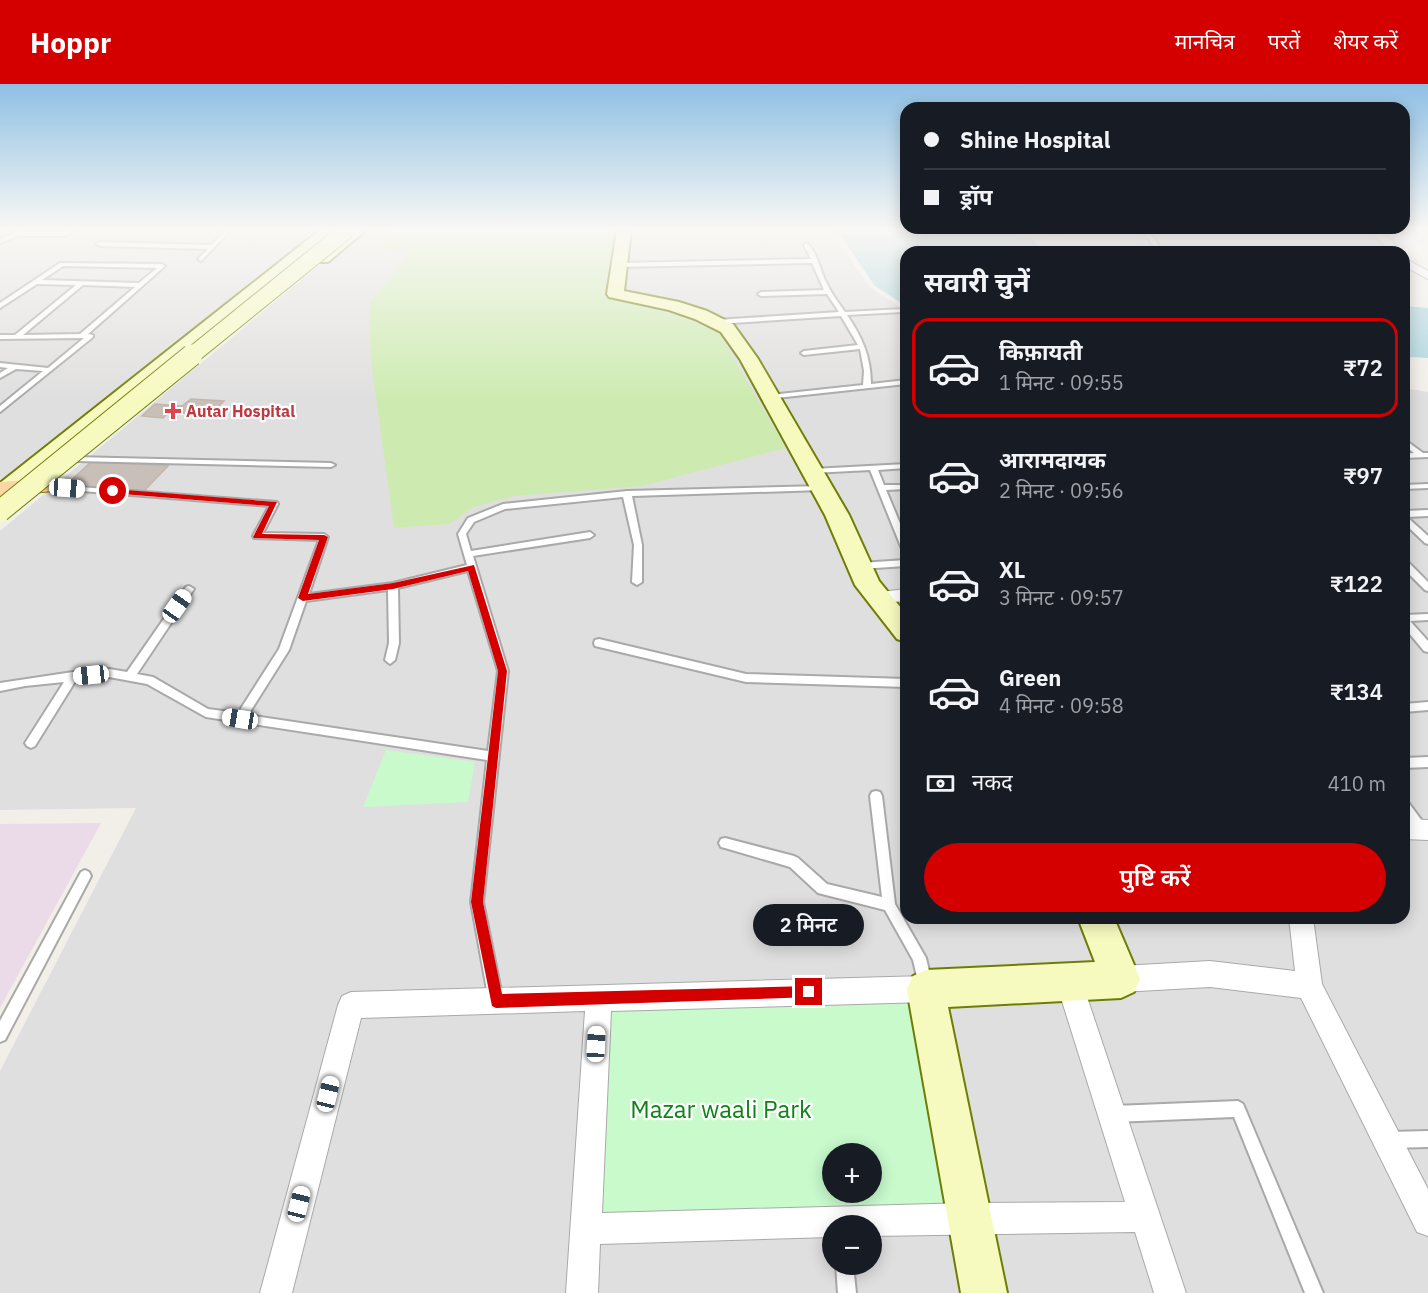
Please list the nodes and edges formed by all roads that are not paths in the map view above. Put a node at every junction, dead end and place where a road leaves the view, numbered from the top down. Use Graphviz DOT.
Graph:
graph roads {
  1 [pos="29,286"];
  2 [pos="78,286"];
  3 [pos="139,286"];
  4 [pos="258,286"];
  5 [pos="277,286"];
  6 [pos="289,286"];
  7 [pos="616,286"];
  8 [pos="826,286"];
  9 [pos="828,292"];
  10 [pos="761,294"];
  11 [pos="0,306"];
  12 [pos="900,310"];
  13 [pos="844,314"];
  14 [pos="716,322"];
  15 [pos="82,336"];
  16 [pos="0,337"];
  17 [pos="16,337"];
  18 [pos="862,347"];
  19 [pos="804,353"];
  20 [pos="0,365"];
  21 [pos="15,366"];
  22 [pos="50,370"];
  23 [pos="0,376"];
  24 [pos="900,383"];
  25 [pos="867,386"];
  26 [pos="770,397"];
  27 [pos="0,411"];
  28 [pos="1410,445"];
  29 [pos="1424,455"];
  30 [pos="76,459"];
  31 [pos="331,465"];
  32 [pos="900,466"];
  33 [pos="873,468"];
  34 [pos="817,480"];
  35 [pos="44,486"];
  36 [pos="1428,486"];
  37 [pos="900,487"];
  38 [pos="1410,487"];
  39 [pos="881,488"];
  40 [pos="3,490"];
  41 [pos="627,495"];
  42 [pos="0,511"];
  43 [pos="1428,513"];
  44 [pos="1410,515"];
  45 [pos="1410,522"];
  46 [pos="0,523"];
  47 [pos="900,534"];
  48 [pos="590,535"];
  49 [pos="1428,541"];
  50 [pos="468,554"];
  51 [pos="900,563"];
  52 [pos="860,566"];
  53 [pos="471,567"];
  54 [pos="1410,569"];
  55 [pos="637,582"];
  56 [pos="393,586"];
  57 [pos="1428,588"];
  58 [pos="189,589"];
  59 [pos="900,595"];
  60 [pos="878,597"];
  61 [pos="303,598"];
  62 [pos="1428,617"];
  63 [pos="1410,619"];
  64 [pos="900,624"];
  65 [pos="1410,627"];
  66 [pos="599,643"];
  67 [pos="1428,648"];
  68 [pos="390,660"];
  69 [pos="72,676"];
  70 [pos="130,676"];
  71 [pos="900,683"];
  72 [pos="0,687"];
  73 [pos="1428,706"];
  74 [pos="1410,707"];
  75 [pos="240,719"];
  76 [pos="31,743"];
  77 [pos="493,756"];
  78 [pos="1428,762"];
  79 [pos="1410,763"];
  80 [pos="876,796"];
  81 [pos="1410,816"];
  82 [pos="1418,830"];
  83 [pos="725,843"];
  84 [pos="85,876"];
  85 [pos="889,905"];
  86 [pos="1098,924"];
  87 [pos="1302,924"];
  88 [pos="1121,979"];
  89 [pos="1070,982"];
  90 [pos="1310,986"];
  91 [pos="926,989"];
  92 [pos="599,998"];
  93 [pos="496,1001"];
  94 [pos="0,1035"];
  95 [pos="1112,1114"];
  96 [pos="1428,1139"];
  97 [pos="1387,1140"];
  98 [pos="1145,1217"];
  99 [pos="969,1218"];
  100 [pos="1428,1221"];
  101 [pos="882,1222"];
  102 [pos="822,1224"];
  103 [pos="585,1229"];
  104 [pos="846,1275"];
  105 [pos="276,1293"];
  106 [pos="582,1293"];
  107 [pos="848,1293"];
  108 [pos="984,1293"];
  109 [pos="1170,1293"];
  110 [pos="1314,1293"];
  1 -- 11 [label="lane"];
  2 -- 17 [label="lane"];
  3 -- 15 [label="lane"];
  4 -- 40 [label="main road"];
  5 -- 42 [label="main road, bridge"];
  6 -- 30 [label="main road"];
  7 -- 14 [label="main road"];
  8 -- 9 [label="lane"];
  9 -- 10 [label="lane"];
  9 -- 13 [label="lane"];
  12 -- 13 [label="lane"];
  13 -- 14 [label="lane"];
  13 -- 18 [label="lane"];
  14 -- 26 [label="main road"];
  15 -- 17 [label="lane"];
  15 -- 22 [label="lane"];
  16 -- 17 [label="lane"];
  18 -- 19 [label="lane"];
  18 -- 25 [label="lane"];
  20 -- 21 [label="lane"];
  21 -- 22 [label="lane"];
  21 -- 23 [label="lane"];
  22 -- 27 [label="lane"];
  24 -- 25 [label="lane"];
  25 -- 26 [label="lane"];
  26 -- 34 [label="main road"];
  28 -- 29 [label="lane"];
  30 -- 31 [label="lane"];
  30 -- 35 [label="main road"];
  32 -- 33 [label="lane"];
  33 -- 34 [label="lane"];
  33 -- 39 [label="lane"];
  34 -- 41 [label="lane"];
  34 -- 52 [label="main road"];
  35 -- 40 [label="main road"];
  35 -- 46 [label="main road"];
  35 -- 61 [label="lane"];
  36 -- 38 [label="lane"];
  37 -- 39 [label="lane"];
  39 -- 47 [label="lane"];
  41 -- 50 [label="lane"];
  41 -- 55 [label="lane"];
  43 -- 44 [label="lane"];
  45 -- 49 [label="lane"];
  48 -- 50 [label="lane"];
  50 -- 53 [label="lane"];
  51 -- 52 [label="lane"];
  52 -- 60 [label="main road"];
  53 -- 56 [label="lane"];
  53 -- 77 [label="lane"];
  54 -- 57 [label="lane"];
  56 -- 61 [label="lane"];
  56 -- 68 [label="lane"];
  58 -- 70 [label="lane"];
  59 -- 60 [label="street"];
  60 -- 64 [label="main road"];
  61 -- 75 [label="lane"];
  62 -- 63 [label="lane"];
  65 -- 67 [label="lane"];
  66 -- 71 [label="lane"];
  69 -- 70 [label="lane"];
  69 -- 72 [label="lane"];
  69 -- 76 [label="lane"];
  70 -- 75 [label="lane"];
  73 -- 74 [label="lane"];
  75 -- 77 [label="lane"];
  77 -- 93 [label="lane"];
  78 -- 79 [label="lane"];
  80 -- 85 [label="lane"];
  81 -- 82 [label="lane"];
  83 -- 85 [label="lane"];
  84 -- 94 [label="lane"];
  85 -- 91 [label="lane"];
  86 -- 88 [label="main road"];
  87 -- 90 [label="street"];
  88 -- 89 [label="main road"];
  88 -- 90 [label="street"];
  89 -- 91 [label="main road"];
  89 -- 95 [label="street"];
  90 -- 97 [label="street"];
  91 -- 92 [label="street"];
  91 -- 99 [label="main road"];
  92 -- 93 [label="street"];
  92 -- 103 [label="street"];
  93 -- 105 [label="street"];
  95 -- 98 [label="street"];
  95 -- 110 [label="lane"];
  96 -- 97 [label="lane"];
  97 -- 100 [label="street"];
  98 -- 99 [label="street"];
  98 -- 109 [label="street"];
  99 -- 101 [label="street"];
  99 -- 108 [label="main road"];
  102 -- 103 [label="street"];
  103 -- 106 [label="street"];
  104 -- 107 [label="lane"];
}
